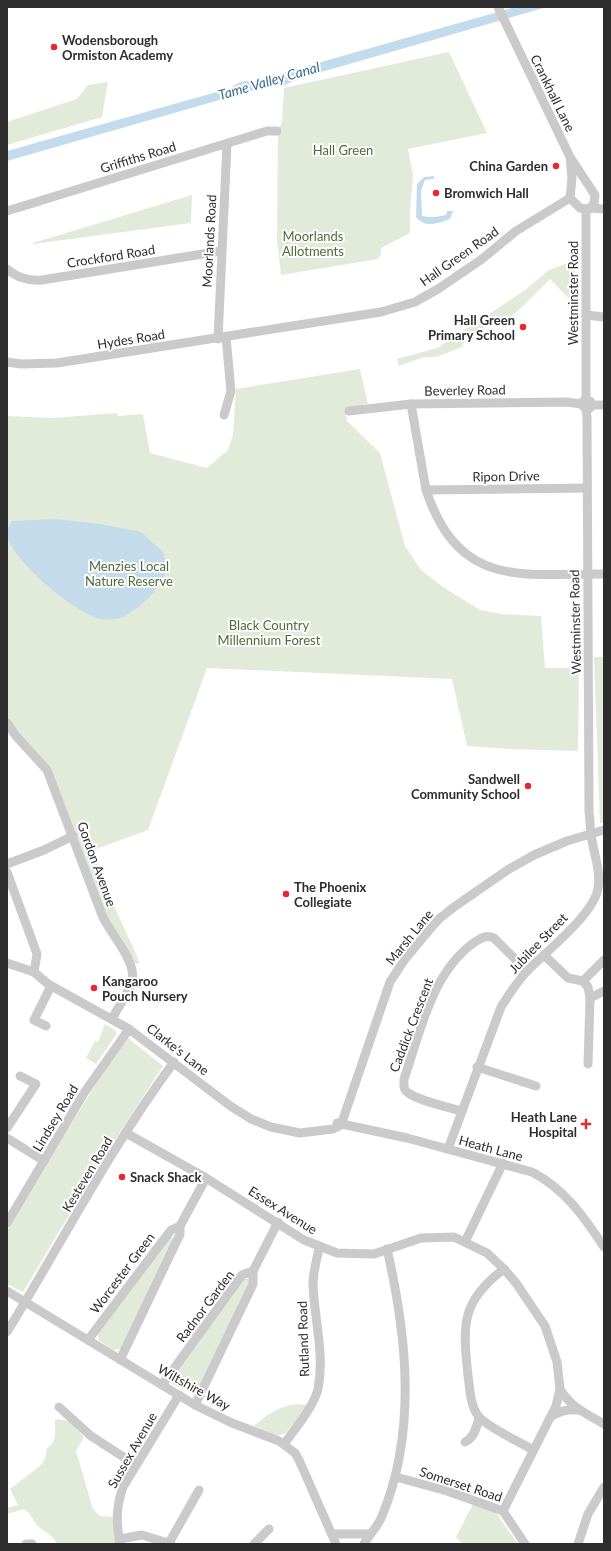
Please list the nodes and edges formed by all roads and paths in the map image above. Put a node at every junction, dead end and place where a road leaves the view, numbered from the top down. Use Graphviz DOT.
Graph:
graph roads {
  1 [pos="498,7"];
  2 [pos="277,131"];
  3 [pos="227,144"];
  4 [pos="570,157"];
  5 [pos="589,187"];
  6 [pos="570,193"];
  7 [pos="595,195"];
  8 [pos="604,201"];
  9 [pos="588,209"];
  10 [pos="604,209"];
  11 [pos="7,211"];
  12 [pos="221,252"];
  13 [pos="7,269"];
  14 [pos="586,315"];
  15 [pos="604,317"];
  16 [pos="259,332"];
  17 [pos="222,338"];
  18 [pos="7,362"];
  19 [pos="411,404"];
  20 [pos="586,404"];
  21 [pos="604,405"];
  22 [pos="349,411"];
  23 [pos="224,416"];
  24 [pos="587,488"];
  25 [pos="426,490"];
  26 [pos="587,574"];
  27 [pos="604,574"];
  28 [pos="7,723"];
  29 [pos="604,830"];
  30 [pos="590,834"];
  31 [pos="73,836"];
  32 [pos="7,864"];
  33 [pos="601,870"];
  34 [pos="7,872"];
  35 [pos="544,955"];
  36 [pos="604,960"];
  37 [pos="7,963"];
  38 [pos="527,971"];
  39 [pos="34,972"];
  40 [pos="583,981"];
  41 [pos="49,985"];
  42 [pos="604,991"];
  43 [pos="590,998"];
  44 [pos="112,1019"];
  45 [pos="46,1026"];
  46 [pos="129,1029"];
  47 [pos="174,1062"];
  48 [pos="588,1064"];
  49 [pos="477,1067"];
  50 [pos="20,1076"];
  51 [pos="536,1086"];
  52 [pos="461,1111"];
  53 [pos="341,1125"];
  54 [pos="7,1128"];
  55 [pos="126,1134"];
  56 [pos="7,1138"];
  57 [pos="448,1149"];
  58 [pos="44,1161"];
  59 [pos="503,1163"];
  60 [pos="206,1178"];
  61 [pos="278,1222"];
  62 [pos="7,1223"];
  63 [pos="180,1226"];
  64 [pos="465,1242"];
  65 [pos="604,1247"];
  66 [pos="319,1248"];
  67 [pos="387,1250"];
  68 [pos="504,1269"];
  69 [pos="253,1271"];
  70 [pos="7,1291"];
  71 [pos="26,1302"];
  72 [pos="7,1332"];
  73 [pos="88,1340"];
  74 [pos="120,1360"];
  75 [pos="162,1385"];
  76 [pos="560,1389"];
  77 [pos="179,1395"];
  78 [pos="195,1404"];
  79 [pos="59,1407"];
  80 [pos="579,1410"];
  81 [pos="479,1417"];
  82 [pos="550,1417"];
  83 [pos="604,1424"];
  84 [pos="465,1442"];
  85 [pos="284,1444"];
  86 [pos="534,1450"];
  87 [pos="136,1464"];
  88 [pos="396,1477"];
  89 [pos="604,1487"];
  90 [pos="199,1490"];
  91 [pos="503,1511"];
  92 [pos="270,1529"];
  93 [pos="332,1534"];
  94 [pos="370,1534"];
  95 [pos="120,1542"];
  96 [pos="170,1543"];
  97 [pos="26,1544"];
  98 [pos="32,1544"];
  99 [pos="254,1544"];
  100 [pos="336,1544"];
  101 [pos="364,1544"];
  102 [pos="524,1544"];
  103 [pos="578,1544"];
  1 -- 4 [label="street, Crankhall Lane"];
  2 -- 3 [label="street, Griffiths Road"];
  3 -- 11 [label="street, Griffiths Road"];
  3 -- 12 [label="street, Moorlands Road"];
  4 -- 5 [label="street, Crankhall Lane"];
  4 -- 6 [label="street, Crankhall Lane"];
  5 -- 6 [label="street"];
  5 -- 7 [label="street"];
  6 -- 9 [label="street"];
  6 -- 16 [label="street, Hall Green Road"];
  7 -- 8 [label="street"];
  7 -- 9 [label="street"];
  9 -- 10 [label="street"];
  9 -- 14 [label="street, Westminster Road"];
  12 -- 13 [label="street, Crockford Road"];
  12 -- 17 [label="street, Moorlands Road"];
  14 -- 15 [label="street"];
  14 -- 20 [label="street, Westminster Road"];
  16 -- 17 [label="street, Hydes Road"];
  17 -- 18 [label="street, Hydes Road"];
  17 -- 23 [label="street, Moorlands Road"];
  19 -- 20 [label="street, Beverley Road"];
  19 -- 22 [label="street, Beverley Road"];
  19 -- 25 [label="street"];
  20 -- 21 [label="street, Beverley Road"];
  20 -- 24 [label="street, Westminster Road"];
  24 -- 25 [label="street, Ripon Drive"];
  24 -- 26 [label="street, Westminster Road"];
  25 -- 26 [label="street"];
  26 -- 27 [label="street"];
  26 -- 30 [label="street, Westminster Road"];
  28 -- 31 [label="street, Gordon Avenue"];
  29 -- 30 [label="street, Marsh Lane"];
  30 -- 33 [label="street, Jubilee Street"];
  30 -- 53 [label="street, Marsh Lane"];
  31 -- 32 [label="street"];
  31 -- 44 [label="street, Gordon Avenue"];
  33 -- 35 [label="street, Jubilee Street"];
  34 -- 39 [label="street"];
  35 -- 38 [label="street, Jubilee Street"];
  35 -- 40 [label="street"];
  36 -- 40 [label="street"];
  37 -- 39 [label="street"];
  38 -- 49 [label="street, Jubilee Street"];
  38 -- 52 [label="street, Caddick Crescent"];
  39 -- 41 [label="street, Clarke's Lane"];
  40 -- 43 [label="street"];
  41 -- 44 [label="street, Clarke's Lane"];
  41 -- 45 [label="street"];
  42 -- 43 [label="street"];
  43 -- 48 [label="street"];
  44 -- 46 [label="street, Clarke's Lane"];
  46 -- 47 [label="street, Clarke's Lane"];
  46 -- 58 [label="street, Lindsey Road"];
  47 -- 53 [label="street, Clarke's Lane"];
  47 -- 55 [label="street, Kesteven Road"];
  49 -- 51 [label="street"];
  49 -- 52 [label="street, Jubilee Street"];
  50 -- 54 [label="street"];
  52 -- 57 [label="street, Jubilee Street"];
  53 -- 57 [label="street, Heath Lane"];
  55 -- 60 [label="street, Essex Avenue"];
  55 -- 71 [label="street, Kesteven Road"];
  56 -- 58 [label="street"];
  57 -- 59 [label="street, Heath Lane"];
  58 -- 62 [label="street, Lindsey Road"];
  59 -- 64 [label="street"];
  59 -- 65 [label="street, Heath Lane"];
  60 -- 61 [label="street, Essex Avenue"];
  60 -- 63 [label="street, Worcester Green"];
  61 -- 66 [label="street, Essex Avenue"];
  61 -- 69 [label="street, Radnor Garden"];
  63 -- 73 [label="street, Worcester Green"];
  63 -- 74 [label="street, Worcester Green"];
  64 -- 67 [label="street, Essex Avenue"];
  64 -- 68 [label="street, Essex Avenue"];
  66 -- 67 [label="street, Essex Avenue"];
  66 -- 85 [label="street, Rutland Road"];
  67 -- 88 [label="street"];
  68 -- 76 [label="street, Essex Avenue"];
  68 -- 81 [label="street"];
  69 -- 75 [label="street, Radnor Garden"];
  69 -- 78 [label="street"];
  70 -- 71 [label="street, Wiltshire Way"];
  71 -- 72 [label="street, Kesteven Road"];
  71 -- 73 [label="street, Wiltshire Way"];
  73 -- 74 [label="street, Wiltshire Way"];
  74 -- 75 [label="street, Wiltshire Way"];
  75 -- 77 [label="street, Wiltshire Way"];
  76 -- 80 [label="street"];
  76 -- 82 [label="street, Essex Avenue"];
  77 -- 78 [label="street, Wiltshire Way"];
  77 -- 87 [label="street, Sussex Avenue"];
  78 -- 85 [label="street, Wiltshire Way"];
  79 -- 87 [label="street"];
  80 -- 82 [label="street"];
  80 -- 83 [label="street"];
  81 -- 84 [label="street"];
  81 -- 86 [label="street"];
  82 -- 86 [label="street, Essex Avenue"];
  85 -- 93 [label="street, Wiltshire Way"];
  86 -- 91 [label="street, Essex Avenue"];
  87 -- 95 [label="street, Sussex Avenue"];
  88 -- 91 [label="street, Somerset Road"];
  88 -- 94 [label="street"];
  89 -- 103 [label="street"];
  90 -- 96 [label="street"];
  91 -- 102 [label="street, Somerset Road"];
  92 -- 99 [label="street"];
  93 -- 94 [label="street"];
  93 -- 100 [label="street, Wiltshire Way"];
  94 -- 101 [label="street"];
  95 -- 96 [label="street"];
  97 -- 98 [label="street"];
}
